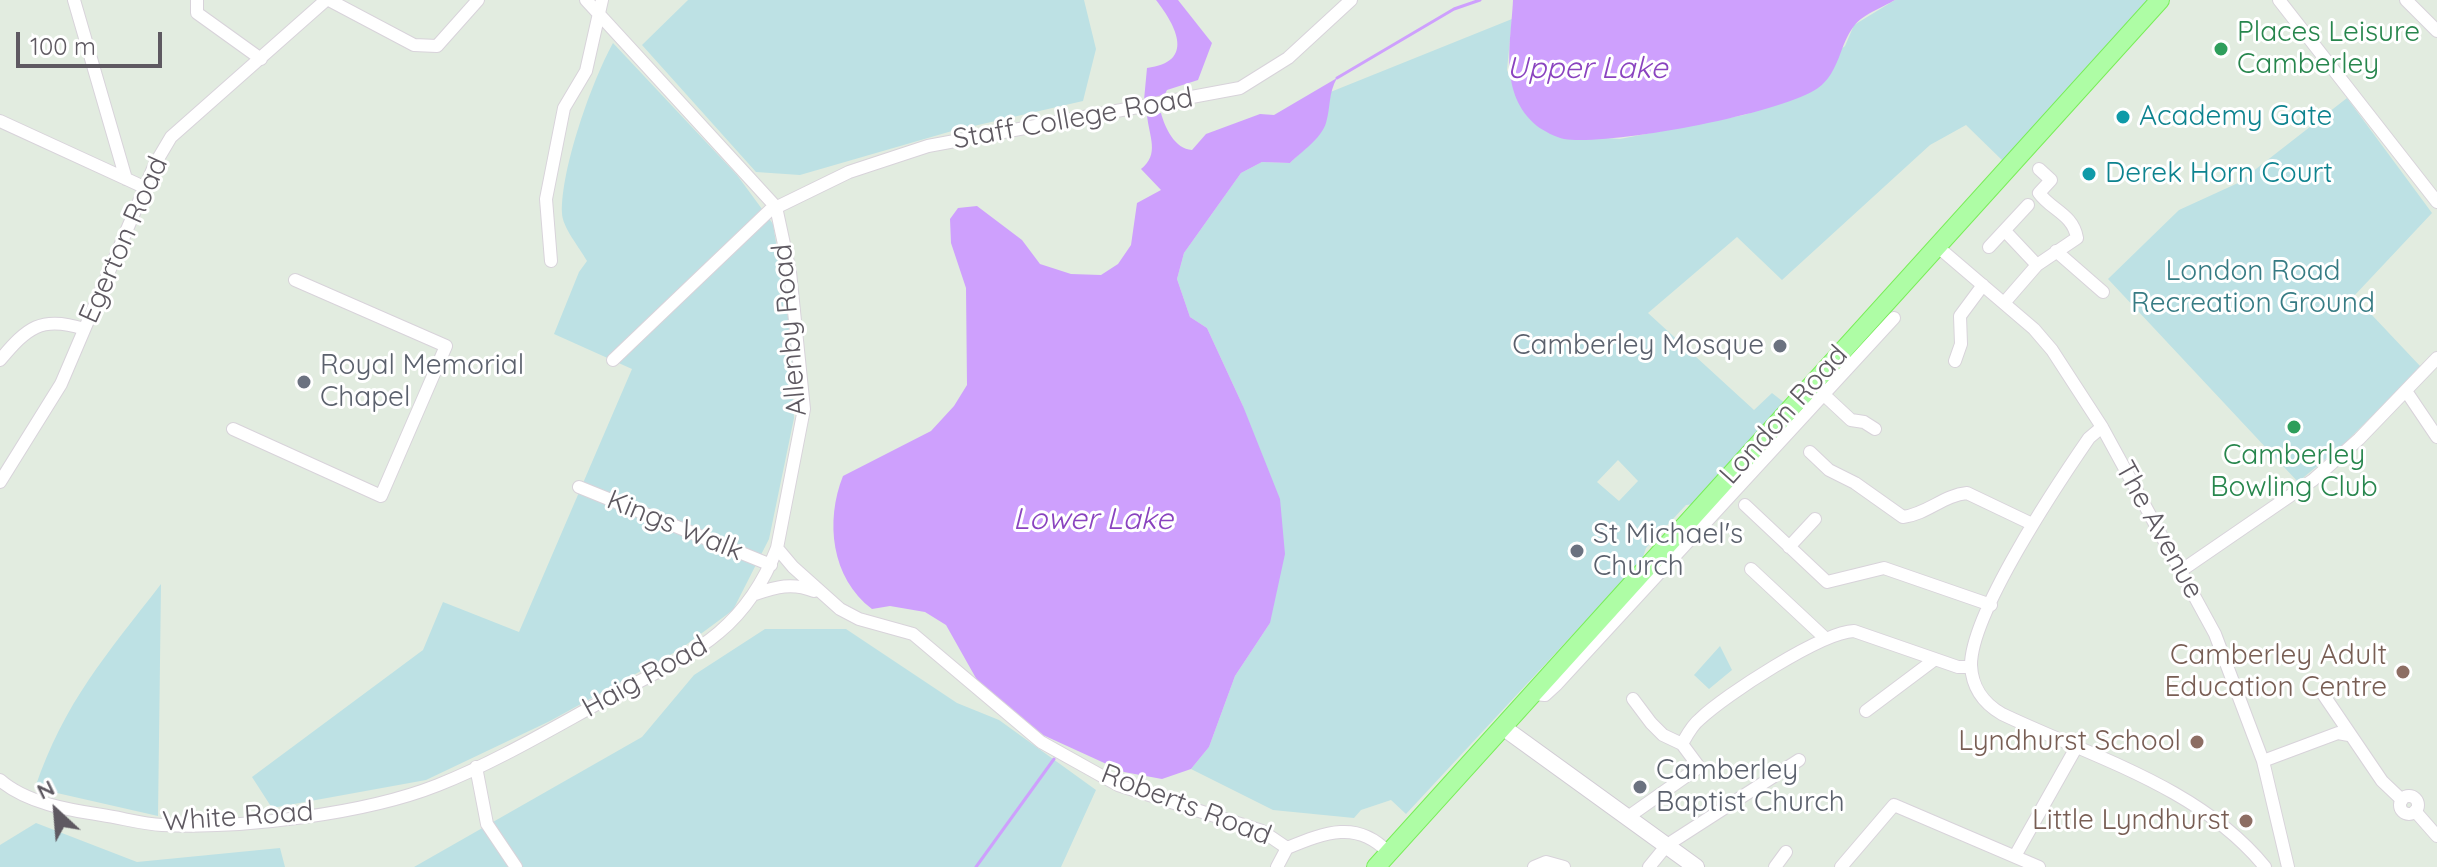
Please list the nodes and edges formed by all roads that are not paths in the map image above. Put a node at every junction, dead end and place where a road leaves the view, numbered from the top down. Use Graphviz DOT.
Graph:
graph roads {
  1 [pos="74,0"];
  2 [pos="197,0"];
  3 [pos="327,0"];
  4 [pos="478,0"];
  5 [pos="586,0"];
  6 [pos="602,0"];
  7 [pos="1351,0"];
  8 [pos="2160,0"];
  9 [pos="2279,0"];
  10 [pos="2406,0"];
  11 [pos="600,15"];
  12 [pos="2437,31"];
  13 [pos="261,59"];
  14 [pos="0,121"];
  15 [pos="2039,169"];
  16 [pos="126,179"];
  17 [pos="146,188"];
  18 [pos="2437,202"];
  19 [pos="2028,205"];
  20 [pos="776,207"];
  21 [pos="2005,231"];
  22 [pos="1938,247"];
  23 [pos="1989,247"];
  24 [pos="2056,251"];
  25 [pos="551,261"];
  26 [pos="2037,265"];
  27 [pos="295,280"];
  28 [pos="1983,285"];
  29 [pos="2103,292"];
  30 [pos="2004,303"];
  31 [pos="1894,318"];
  32 [pos="84,329"];
  33 [pos="2437,358"];
  34 [pos="0,360"];
  35 [pos="613,360"];
  36 [pos="1955,361"];
  37 [pos="1823,387"];
  38 [pos="2406,391"];
  39 [pos="2102,427"];
  40 [pos="233,429"];
  41 [pos="1875,429"];
  42 [pos="2437,437"];
  43 [pos="1809,472"];
  44 [pos="0,482"];
  45 [pos="579,487"];
  46 [pos="1745,505"];
  47 [pos="1815,519"];
  48 [pos="2032,524"];
  49 [pos="1789,547"];
  50 [pos="777,548"];
  51 [pos="771,565"];
  52 [pos="1750,569"];
  53 [pos="2182,570"];
  54 [pos="755,594"];
  55 [pos="821,594"];
  56 [pos="1991,605"];
  57 [pos="1825,638"];
  58 [pos="1934,660"];
  59 [pos="1971,667"];
  60 [pos="1726,683"];
  61 [pos="2323,694"];
  62 [pos="1734,695"];
  63 [pos="1633,699"];
  64 [pos="1866,711"];
  65 [pos="1504,728"];
  66 [pos="2349,735"];
  67 [pos="1682,744"];
  68 [pos="2077,746"];
  69 [pos="1799,760"];
  70 [pos="2263,761"];
  71 [pos="476,767"];
  72 [pos="0,780"];
  73 [pos="1628,817"];
  74 [pos="2437,836"];
  75 [pos="1667,845"];
  76 [pos="1287,848"];
  77 [pos="1388,852"];
  78 [pos="1786,852"];
  79 [pos="2015,856"];
  80 [pos="1843,866"];
  81 [pos="516,867"];
  82 [pos="1277,867"];
  83 [pos="1376,867"];
  84 [pos="1534,867"];
  85 [pos="1564,867"];
  86 [pos="1649,867"];
  87 [pos="1696,867"];
  88 [pos="1775,867"];
  89 [pos="2039,867"];
  90 [pos="2265,867"];
  91 [pos="2288,867"];
  1 -- 16 [label="street"];
  2 -- 13 [label="street"];
  3 -- 4 [label="street"];
  3 -- 13 [label="street, Egerton Road"];
  5 -- 11 [label="street"];
  6 -- 11 [label="street"];
  7 -- 20 [label="street, Staff College Road"];
  8 -- 22 [label="main road, London Road"];
  9 -- 18 [label="street"];
  10 -- 12 [label="street"];
  11 -- 20 [label="street"];
  11 -- 25 [label="street"];
  13 -- 17 [label="street, Egerton Road"];
  14 -- 16 [label="street"];
  15 -- 24 [label="street"];
  16 -- 17 [label="street"];
  17 -- 32 [label="street, Egerton Road"];
  19 -- 21 [label="street"];
  20 -- 35 [label="street, Staff College Road"];
  20 -- 50 [label="street, Allenby Road"];
  21 -- 23 [label="street"];
  21 -- 26 [label="street"];
  22 -- 28 [label="street, The Avenue"];
  22 -- 37 [label="main road, London Road"];
  24 -- 26 [label="street"];
  24 -- 29 [label="street"];
  26 -- 30 [label="street"];
  27 -- 40 [label="street"];
  28 -- 30 [label="street, The Avenue"];
  28 -- 36 [label="street"];
  30 -- 39 [label="street, The Avenue"];
  31 -- 37 [label="street"];
  32 -- 34 [label="street"];
  32 -- 44 [label="street, Egerton Road"];
  33 -- 38 [label="street"];
  37 -- 41 [label="street"];
  37 -- 65 [label="main road, London Road"];
  38 -- 42 [label="street"];
  38 -- 53 [label="street"];
  39 -- 48 [label="street"];
  39 -- 53 [label="street, The Avenue"];
  43 -- 48 [label="street"];
  45 -- 51 [label="street, Kings Walk"];
  46 -- 49 [label="street"];
  47 -- 49 [label="street"];
  48 -- 56 [label="street"];
  49 -- 56 [label="street"];
  50 -- 51 [label="street, Haig Road"];
  50 -- 55 [label="street"];
  51 -- 54 [label="street, Haig Road"];
  52 -- 57 [label="street"];
  53 -- 70 [label="street, The Avenue"];
  54 -- 55 [label="street"];
  54 -- 71 [label="street, Haig Road"];
  55 -- 76 [label="street, Roberts Road"];
  56 -- 59 [label="street"];
  57 -- 58 [label="street"];
  57 -- 62 [label="street"];
  58 -- 59 [label="street"];
  58 -- 64 [label="street"];
  59 -- 68 [label="street"];
  60 -- 62 [label="street"];
  61 -- 66 [label="street"];
  62 -- 67 [label="street"];
  63 -- 67 [label="street"];
  65 -- 73 [label="main road"];
  65 -- 77 [label="main road, London Road"];
  66 -- 70 [label="street"];
  66 -- 74 [label="street"];
  67 -- 73 [label="street"];
  68 -- 79 [label="street"];
  68 -- 90 [label="street"];
  69 -- 75 [label="street"];
  70 -- 91 [label="street, The Avenue"];
  71 -- 72 [label="street, White Road"];
  71 -- 81 [label="street"];
  73 -- 75 [label="main road"];
  75 -- 86 [label="street"];
  75 -- 87 [label="main road"];
  76 -- 77 [label="street"];
  76 -- 82 [label="street"];
  77 -- 83 [label="main road, London Road"];
  78 -- 88 [label="street"];
  79 -- 80 [label="street"];
  79 -- 89 [label="street"];
  84 -- 85 [label="street"];
}
